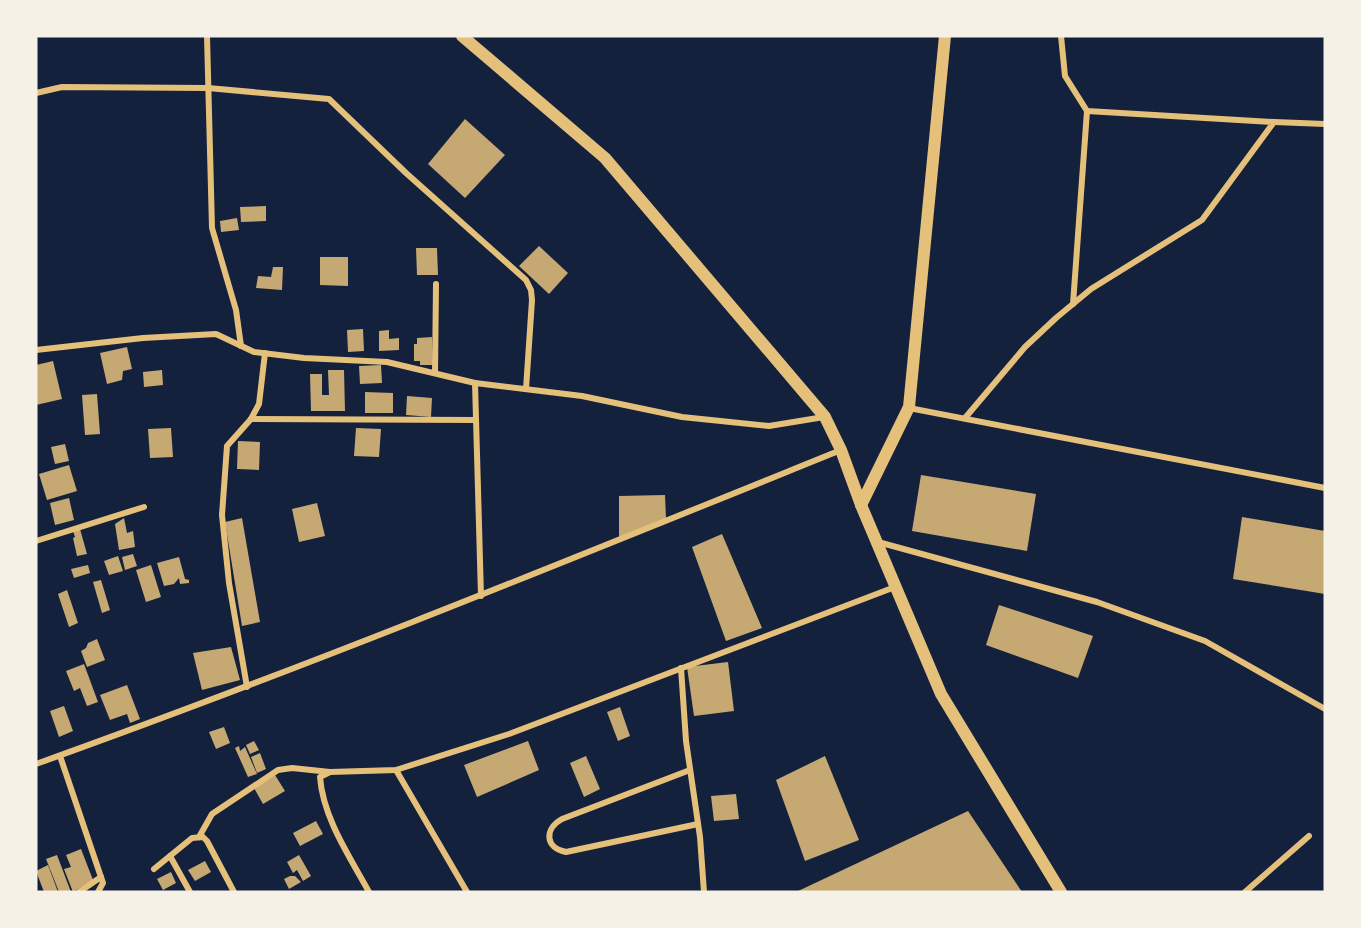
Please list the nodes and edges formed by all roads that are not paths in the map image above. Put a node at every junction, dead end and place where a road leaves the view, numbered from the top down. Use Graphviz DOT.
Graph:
graph roads {
  1 [pos="207,36"];
  2 [pos="462,36"];
  3 [pos="945,36"];
  4 [pos="1061,36"];
  5 [pos="208,88"];
  6 [pos="36,93"];
  7 [pos="1088,111"];
  8 [pos="1274,122"];
  9 [pos="1325,124"];
  10 [pos="436,284"];
  11 [pos="1073,304"];
  12 [pos="241,346"];
  13 [pos="36,350"];
  14 [pos="265,353"];
  15 [pos="435,373"];
  16 [pos="475,383"];
  17 [pos="526,389"];
  18 [pos="909,407"];
  19 [pos="825,417"];
  20 [pos="965,418"];
  21 [pos="251,419"];
  22 [pos="476,420"];
  23 [pos="841,450"];
  24 [pos="1325,488"];
  25 [pos="861,505"];
  26 [pos="144,507"];
  27 [pos="36,541"];
  28 [pos="877,542"];
  29 [pos="896,587"];
  30 [pos="481,596"];
  31 [pos="681,668"];
  32 [pos="247,687"];
  33 [pos="1325,709"];
  34 [pos="60,756"];
  35 [pos="36,764"];
  36 [pos="396,770"];
  37 [pos="690,770"];
  38 [pos="330,772"];
  39 [pos="698,824"];
  40 [pos="1309,836"];
  41 [pos="200,837"];
  42 [pos="170,856"];
  43 [pos="154,869"];
  44 [pos="101,877"];
  45 [pos="79,892"];
  46 [pos="99,892"];
  47 [pos="190,892"];
  48 [pos="234,892"];
  49 [pos="369,892"];
  50 [pos="467,892"];
  51 [pos="704,892"];
  52 [pos="1061,892"];
  53 [pos="1245,892"];
  1 -- 5 [label="street"];
  2 -- 19 [label="main road"];
  3 -- 18 [label="main road"];
  4 -- 7 [label="street"];
  5 -- 6 [label="street"];
  5 -- 12 [label="street"];
  5 -- 17 [label="street"];
  7 -- 8 [label="street"];
  7 -- 11 [label="street"];
  8 -- 9 [label="street"];
  8 -- 11 [label="street"];
  10 -- 15 [label="street"];
  11 -- 20 [label="street"];
  12 -- 13 [label="street"];
  12 -- 14 [label="street"];
  14 -- 15 [label="street"];
  14 -- 21 [label="street"];
  15 -- 16 [label="street"];
  16 -- 17 [label="street"];
  16 -- 22 [label="street"];
  17 -- 19 [label="street"];
  18 -- 20 [label="street"];
  18 -- 25 [label="main road"];
  19 -- 23 [label="main road"];
  20 -- 24 [label="street"];
  21 -- 22 [label="street"];
  21 -- 32 [label="street"];
  22 -- 30 [label="street"];
  23 -- 25 [label="main road"];
  23 -- 30 [label="street"];
  25 -- 28 [label="main road"];
  26 -- 27 [label="street"];
  28 -- 29 [label="main road"];
  28 -- 33 [label="street"];
  29 -- 31 [label="street"];
  29 -- 52 [label="main road"];
  30 -- 32 [label="street"];
  31 -- 36 [label="street"];
  31 -- 37 [label="street"];
  32 -- 34 [label="street"];
  34 -- 35 [label="street"];
  34 -- 44 [label="street"];
  36 -- 38 [label="street"];
  36 -- 50 [label="street"];
  37 -- 39 [label="street"];
  37 -- 39 [label="street"];
  38 -- 41 [label="street"];
  38 -- 49 [label="street"];
  39 -- 51 [label="street"];
  40 -- 53 [label="street"];
  41 -- 42 [label="street"];
  41 -- 48 [label="street"];
  42 -- 43 [label="street"];
  42 -- 47 [label="street"];
  44 -- 45 [label="street"];
  44 -- 46 [label="street"];
}
